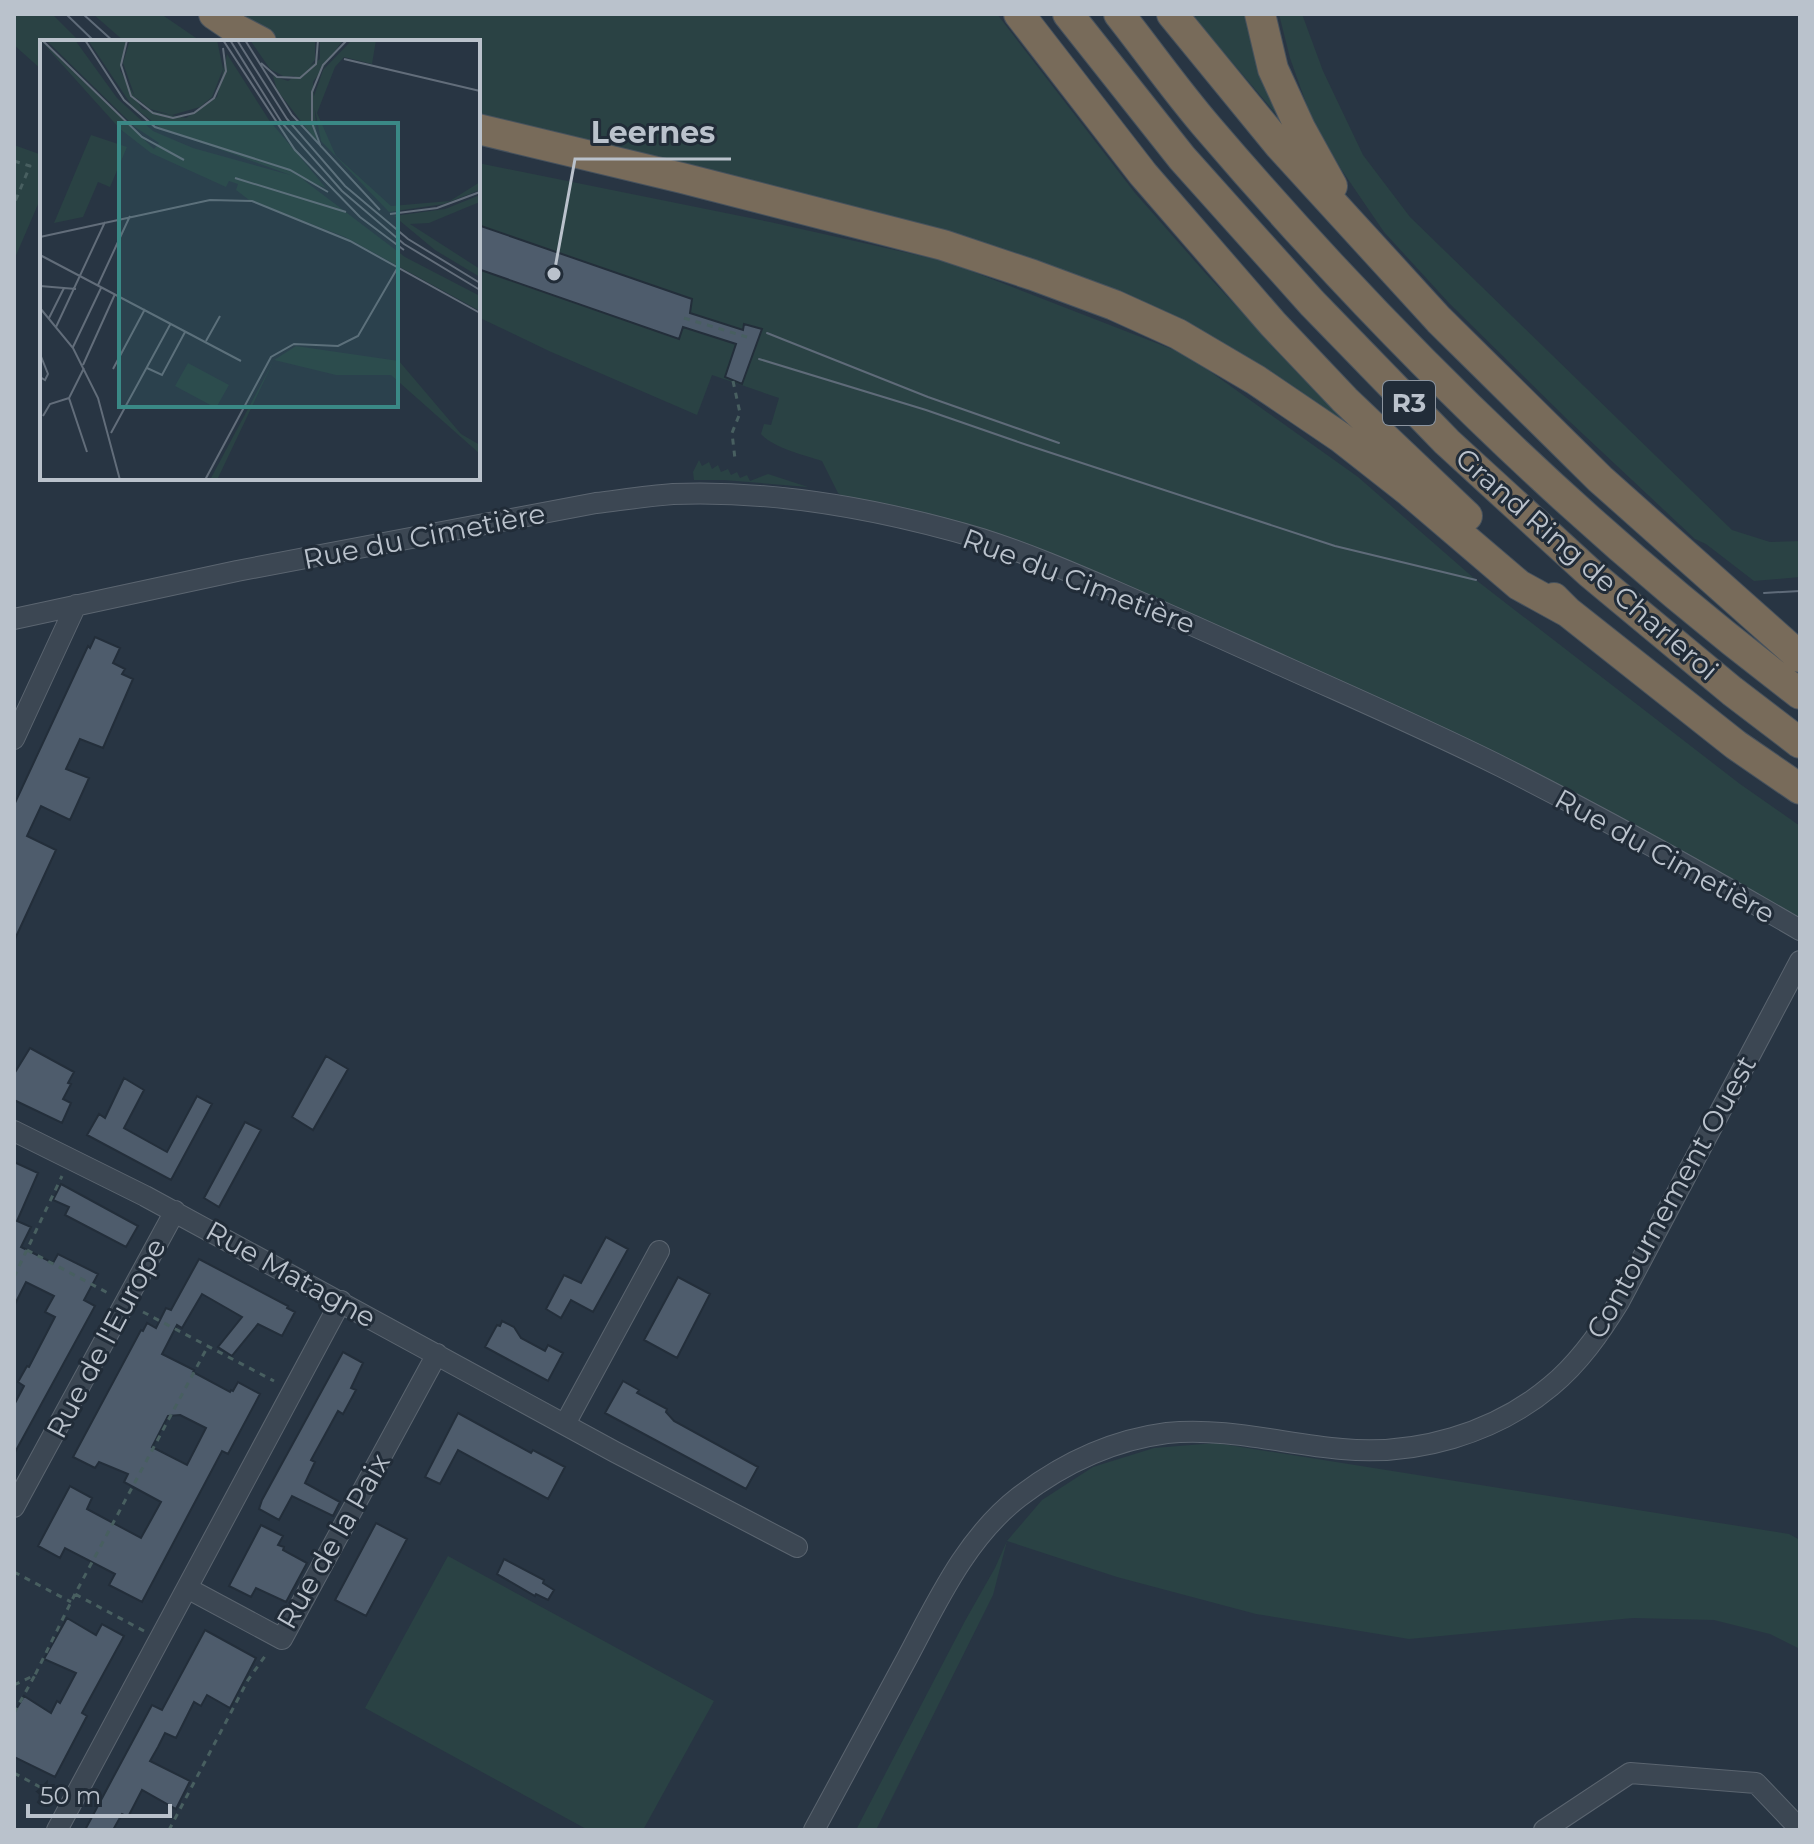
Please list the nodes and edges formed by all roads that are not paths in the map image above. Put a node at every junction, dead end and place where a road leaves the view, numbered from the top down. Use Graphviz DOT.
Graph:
graph roads {
  1 [pos="214,14"];
  2 [pos="1019,14"];
  3 [pos="1068,14"];
  4 [pos="1119,14"];
  5 [pos="1172,14"];
  6 [pos="1260,14"];
  7 [pos="257,40"];
  8 [pos="480,129"];
  9 [pos="1357,229"];
  10 [pos="76,605"];
  11 [pos="1568,612"];
  12 [pos="14,619"];
  13 [pos="1800,657"];
  14 [pos="1800,694"];
  15 [pos="14,739"];
  16 [pos="1800,743"];
  17 [pos="1800,789"];
  18 [pos="1800,930"];
  19 [pos="1800,961"];
  20 [pos="14,1131"];
  21 [pos="175,1211"];
  22 [pos="659,1251"];
  23 [pos="341,1301"];
  24 [pos="437,1354"];
  25 [pos="565,1424"];
  26 [pos="14,1507"];
  27 [pos="797,1547"];
  28 [pos="187,1588"];
  29 [pos="1800,1829"];
  30 [pos="57,1830"];
  31 [pos="814,1830"];
  32 [pos="1544,1830"];
  1 -- 7 [label="highway"];
  2 -- 11 [label="highway"];
  3 -- 16 [label="highway, Grand Ring de Charleroi / R3"];
  4 -- 14 [label="highway, Grand Ring de Charleroi / R3"];
  5 -- 9 [label="highway"];
  6 -- 9 [label="highway"];
  8 -- 11 [label="highway"];
  9 -- 13 [label="highway"];
  10 -- 12 [label="street, Rue du Cimetière"];
  10 -- 15 [label="street"];
  10 -- 18 [label="street, Rue du Cimetière"];
  11 -- 17 [label="highway"];
  19 -- 31 [label="street, Contournement Ouest"];
  20 -- 21 [label="street, Rue Matagne"];
  21 -- 23 [label="street, Rue Matagne"];
  21 -- 26 [label="street, Rue de l'Europe"];
  22 -- 25 [label="street"];
  23 -- 24 [label="street, Rue Matagne"];
  23 -- 28 [label="street"];
  24 -- 25 [label="street, Rue Matagne"];
  24 -- 28 [label="street, Rue de la Paix"];
  25 -- 27 [label="street, Rue Matagne"];
  28 -- 30 [label="street"];
  29 -- 32 [label="street"];
}
